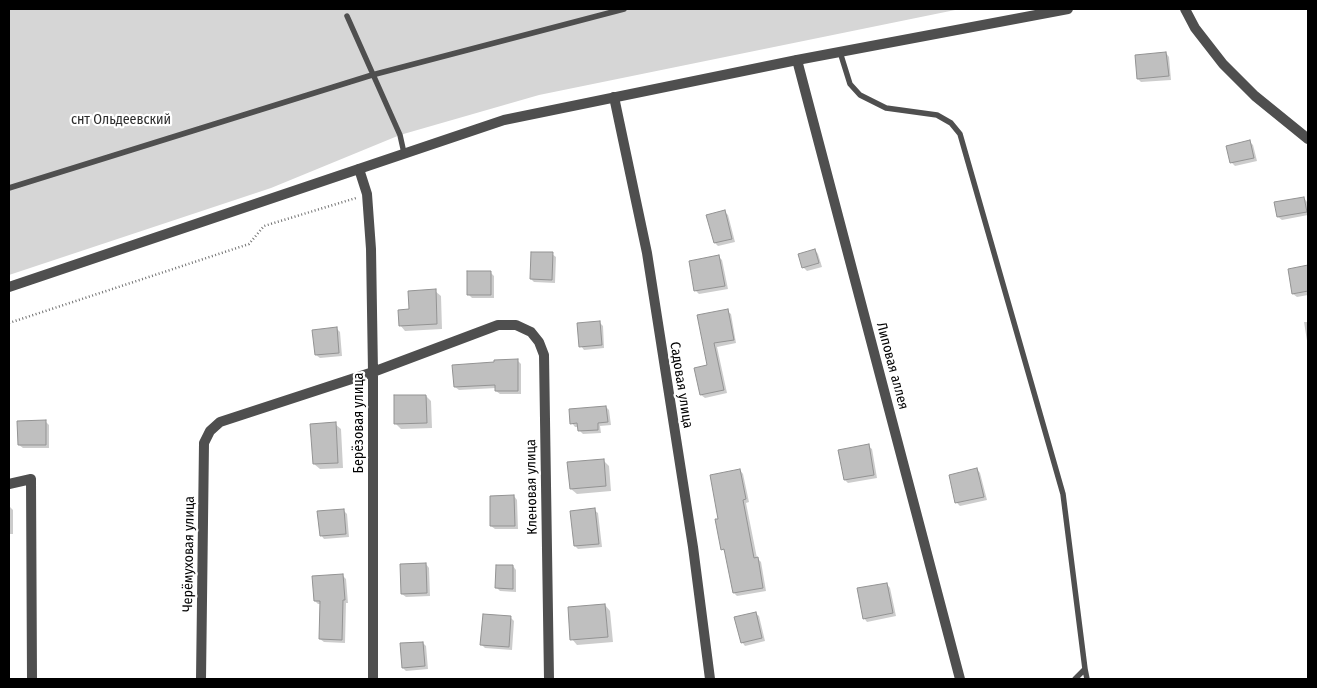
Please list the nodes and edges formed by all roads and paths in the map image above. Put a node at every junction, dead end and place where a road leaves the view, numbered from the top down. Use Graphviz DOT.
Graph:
graph roads {
  1 [pos="624,9"];
  2 [pos="1068,9"];
  3 [pos="1185,9"];
  4 [pos="347,16"];
  5 [pos="840,52"];
  6 [pos="797,60"];
  7 [pos="372,76"];
  8 [pos="614,97"];
  9 [pos="1308,139"];
  10 [pos="404,153"];
  11 [pos="359,168"];
  12 [pos="9,188"];
  13 [pos="367,194"];
  14 [pos="9,287"];
  15 [pos="9,323"];
  16 [pos="373,372"];
  17 [pos="9,484"];
  18 [pos="1085,669"];
  19 [pos="32,679"];
  20 [pos="201,679"];
  21 [pos="373,679"];
  22 [pos="550,679"];
  23 [pos="710,679"];
  24 [pos="960,679"];
  25 [pos="1075,679"];
  26 [pos="1087,679"];
  1 -- 7 [label="lane"];
  2 -- 5 [label="street"];
  3 -- 9 [label="street"];
  4 -- 7 [label="lane"];
  5 -- 6 [label="street"];
  5 -- 18 [label="lane"];
  6 -- 8 [label="street"];
  6 -- 24 [label="street, Липовая аллея"];
  7 -- 10 [label="lane"];
  7 -- 12 [label="lane"];
  8 -- 10 [label="street"];
  8 -- 23 [label="street, Садовая улица"];
  10 -- 11 [label="street"];
  11 -- 13 [label="street, Берёзовая улица"];
  11 -- 14 [label="street"];
  13 -- 15 [label="path"];
  13 -- 16 [label="street, Берёзовая улица"];
  16 -- 20 [label="street, Черёмуховая улица"];
  16 -- 21 [label="street, Берёзовая улица"];
  16 -- 22 [label="street, Кленовая улица"];
  17 -- 19 [label="street"];
  18 -- 25 [label="lane"];
  18 -- 26 [label="lane"];
}
